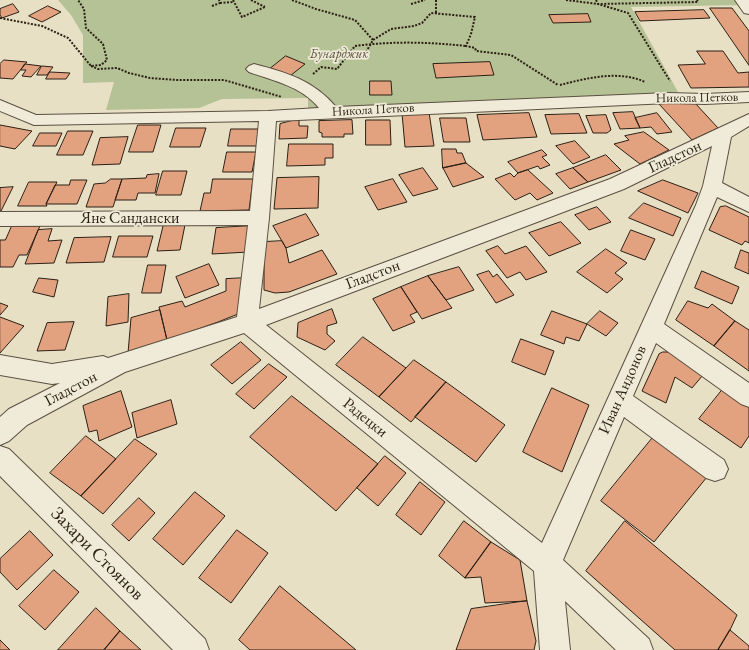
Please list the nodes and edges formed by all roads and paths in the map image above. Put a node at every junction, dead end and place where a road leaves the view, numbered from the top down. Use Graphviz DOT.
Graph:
graph roads {
  1 [pos="78,0"];
  2 [pos="219,0"];
  3 [pos="251,0"];
  4 [pos="292,0"];
  5 [pos="425,0"];
  6 [pos="436,0"];
  7 [pos="566,0"];
  8 [pos="596,0"];
  9 [pos="646,0"];
  10 [pos="697,0"];
  11 [pos="742,0"];
  12 [pos="234,1"];
  13 [pos="220,3"];
  14 [pos="648,3"];
  15 [pos="411,4"];
  16 [pos="598,4"];
  17 [pos="212,6"];
  18 [pos="749,10"];
  19 [pos="436,13"];
  20 [pos="0,18"];
  21 [pos="373,40"];
  22 [pos="371,43"];
  23 [pos="466,46"];
  24 [pos="366,52"];
  25 [pos="91,66"];
  26 [pos="254,69"];
  27 [pos="300,84"];
  28 [pos="558,85"];
  29 [pos="749,97"];
  30 [pos="680,98"];
  31 [pos="705,99"];
  32 [pos="0,105"];
  33 [pos="332,112"];
  34 [pos="303,114"];
  35 [pos="268,116"];
  36 [pos="0,118"];
  37 [pos="34,120"];
  38 [pos="730,122"];
  39 [pos="712,186"];
  40 [pos="749,205"];
  41 [pos="259,218"];
  42 [pos="0,219"];
  43 [pos="247,323"];
  44 [pos="651,327"];
  45 [pos="118,364"];
  46 [pos="0,365"];
  47 [pos="749,396"];
  48 [pos="619,400"];
  49 [pos="0,433"];
  50 [pos="0,458"];
  51 [pos="715,468"];
  52 [pos="548,564"];
  53 [pos="194,650"];
  54 [pos="555,650"];
  55 [pos="638,650"];
  1 -- 25 [label="path"];
  2 -- 13 [label="path"];
  3 -- 12 [label="path"];
  4 -- 21 [label="path"];
  5 -- 15 [label="path"];
  6 -- 19 [label="path"];
  7 -- 16 [label="path"];
  8 -- 16 [label="path"];
  9 -- 14 [label="path"];
  10 -- 14 [label="path"];
  11 -- 18 [label="street"];
  12 -- 13 [label="path"];
  13 -- 17 [label="path"];
  14 -- 16 [label="path"];
  16 -- 30 [label="path"];
  19 -- 21 [label="path"];
  19 -- 23 [label="path"];
  20 -- 25 [label="path"];
  21 -- 22 [label="path"];
  22 -- 23 [label="path"];
  22 -- 24 [label="path"];
  22 -- 27 [label="path"];
  23 -- 28 [label="path"];
  25 -- 34 [label="path"];
  26 -- 27 [label="street"];
  27 -- 33 [label="street"];
  29 -- 31 [label="street, Никола Петков"];
  30 -- 31 [label="street, Никола Петков"];
  30 -- 33 [label="street, Никола Петков"];
  31 -- 38 [label="street"];
  32 -- 37 [label="street, Никола Петков"];
  33 -- 34 [label="street, Никола Петков"];
  34 -- 35 [label="street, Никола Петков"];
  35 -- 37 [label="street, Никола Петков"];
  35 -- 41 [label="street"];
  36 -- 37 [label="street"];
  38 -- 39 [label="street, Иван Андонов"];
  38 -- 43 [label="street, Гладстон"];
  39 -- 40 [label="street"];
  39 -- 44 [label="street, Иван Андонов"];
  41 -- 42 [label="street, Яне Сандански"];
  41 -- 43 [label="street"];
  43 -- 45 [label="street, Гладстон"];
  43 -- 52 [label="street, Радецки"];
  44 -- 47 [label="street"];
  44 -- 48 [label="street, Иван Андонов"];
  45 -- 46 [label="street"];
  45 -- 49 [label="street, Гладстон"];
  48 -- 51 [label="street"];
  48 -- 52 [label="street, Иван Андонов"];
  50 -- 53 [label="street, Захари Стоянов"];
  52 -- 54 [label="street, Иван Андонов"];
  52 -- 55 [label="street, Радецки"];
}
